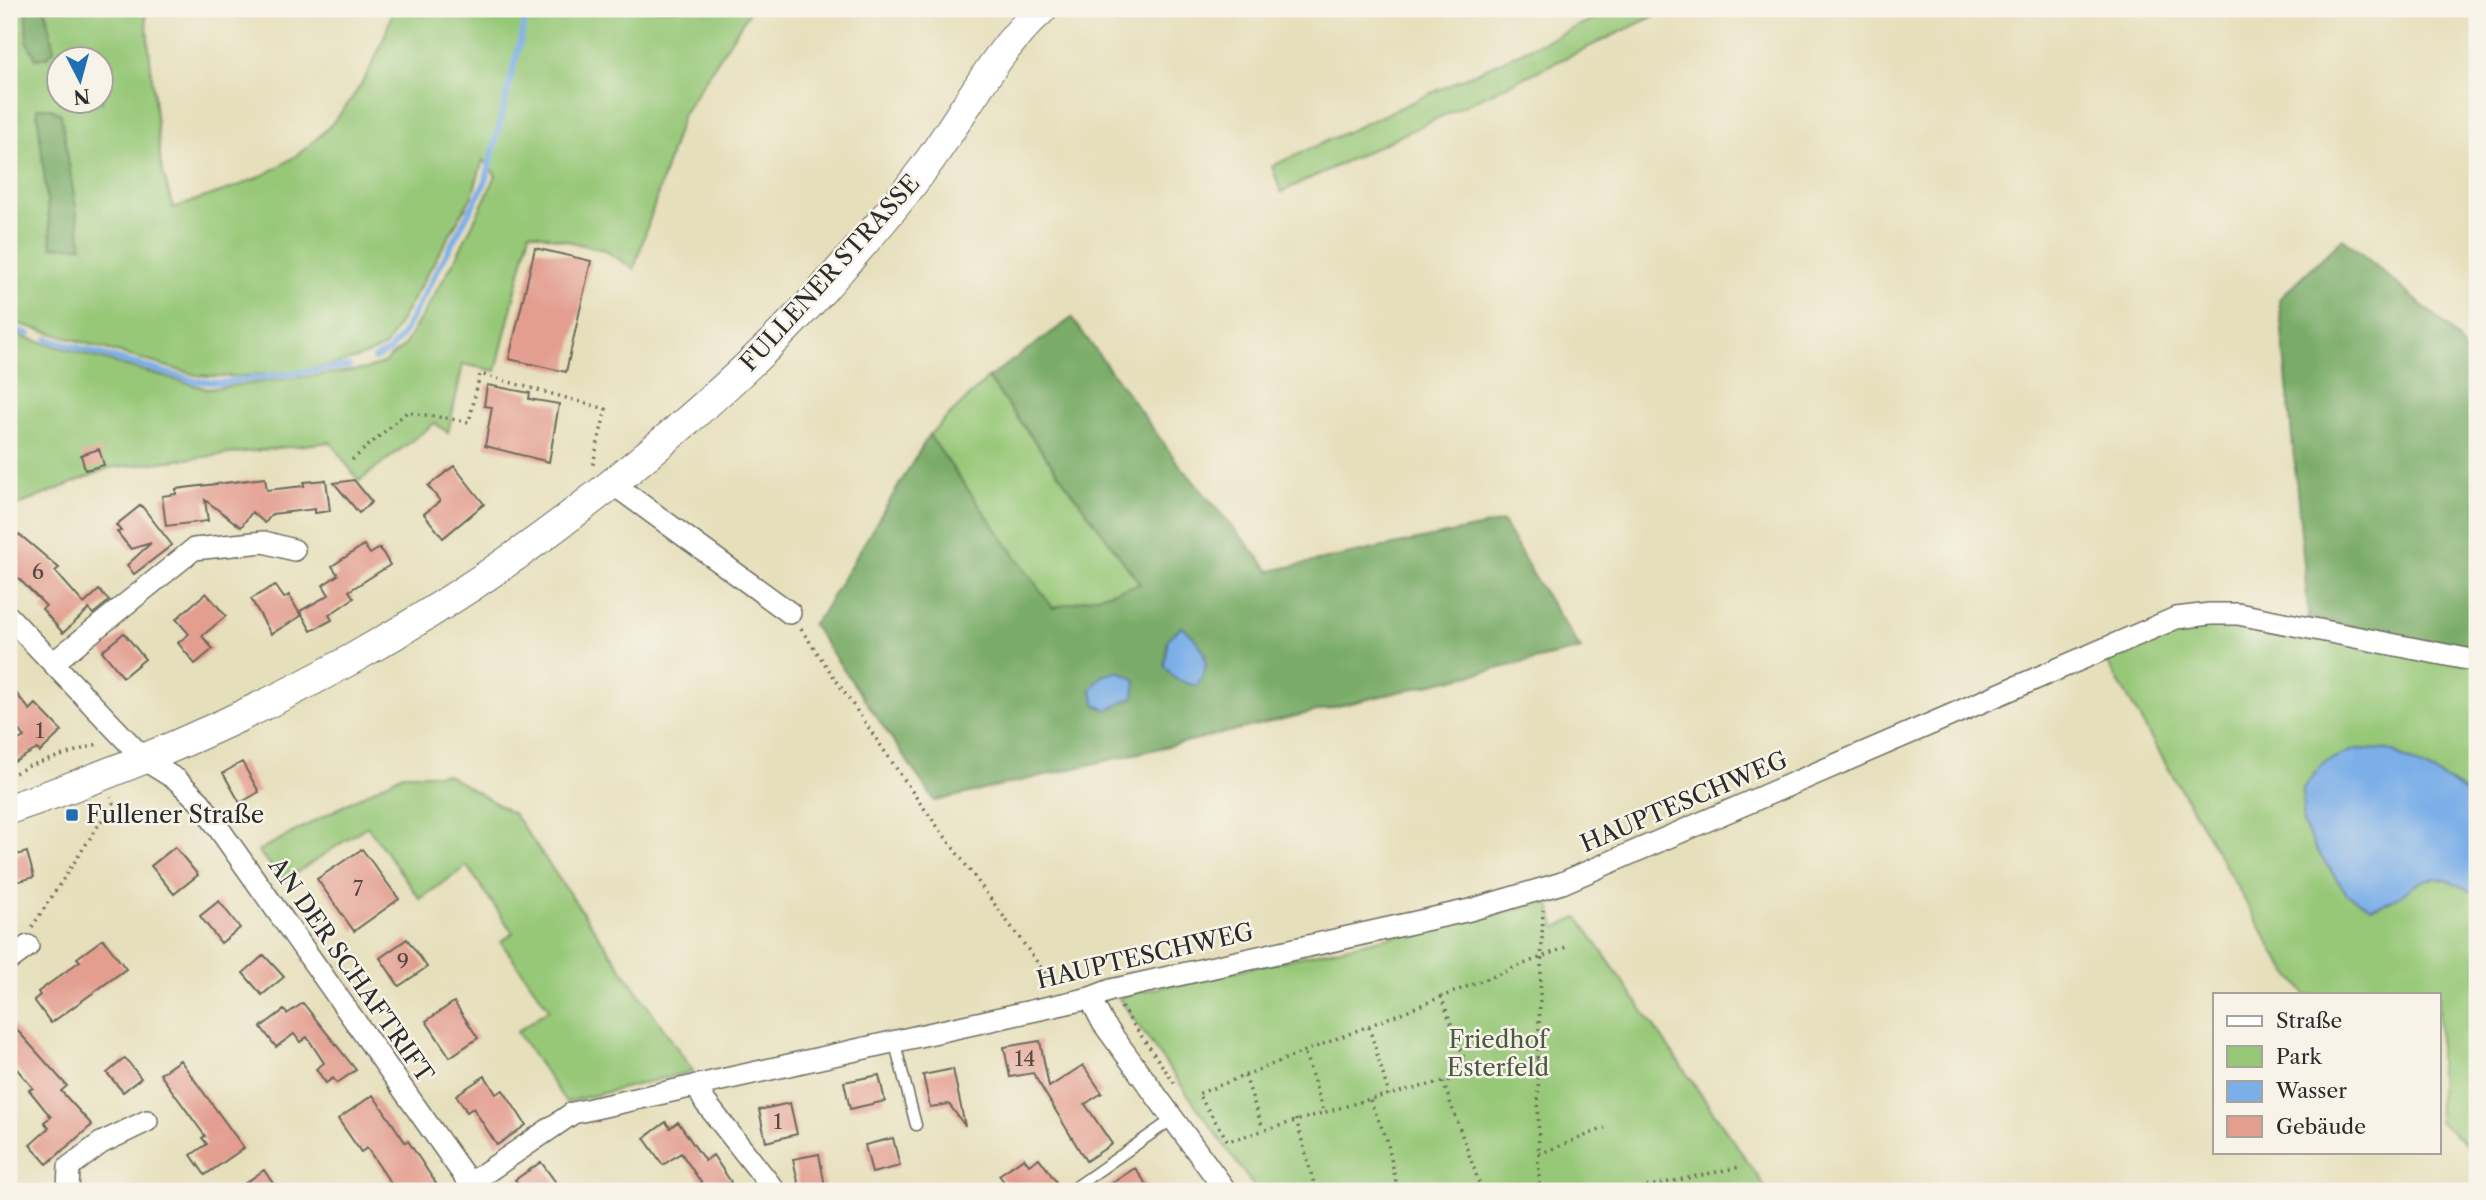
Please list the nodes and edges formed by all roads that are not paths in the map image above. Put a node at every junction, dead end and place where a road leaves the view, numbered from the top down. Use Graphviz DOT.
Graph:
graph roads {
  1 [pos="1042,9"];
  2 [pos="600,477"];
  3 [pos="294,550"];
  4 [pos="790,613"];
  5 [pos="9,617"];
  6 [pos="2477,661"];
  7 [pos="53,663"];
  8 [pos="145,760"];
  9 [pos="9,809"];
  10 [pos="28,946"];
  11 [pos="9,960"];
  12 [pos="1090,998"];
  13 [pos="894,1040"];
  14 [pos="696,1085"];
  15 [pos="1175,1117"];
  16 [pos="147,1121"];
  17 [pos="915,1125"];
  18 [pos="472,1188"];
  19 [pos="68,1191"];
  20 [pos="775,1191"];
  21 [pos="1070,1191"];
  22 [pos="1226,1191"];
  1 -- 2 [label="main road, FULLENER STRASSE"];
  2 -- 4 [label="street"];
  2 -- 8 [label="main road, FULLENER STRASSE"];
  3 -- 7 [label="street"];
  5 -- 7 [label="street, AN DER SCHAFTRIFT"];
  6 -- 12 [label="street, HAUPTESCHWEG"];
  7 -- 8 [label="street, AN DER SCHAFTRIFT"];
  8 -- 9 [label="main road, FULLENER STRASSE"];
  8 -- 18 [label="street, AN DER SCHAFTRIFT"];
  10 -- 11 [label="street"];
  12 -- 13 [label="street, HAUPTESCHWEG"];
  12 -- 15 [label="street"];
  13 -- 14 [label="street, HAUPTESCHWEG"];
  13 -- 17 [label="lane"];
  14 -- 18 [label="street, HAUPTESCHWEG"];
  14 -- 20 [label="street"];
  15 -- 21 [label="lane"];
  15 -- 22 [label="street"];
  16 -- 19 [label="street"];
}
